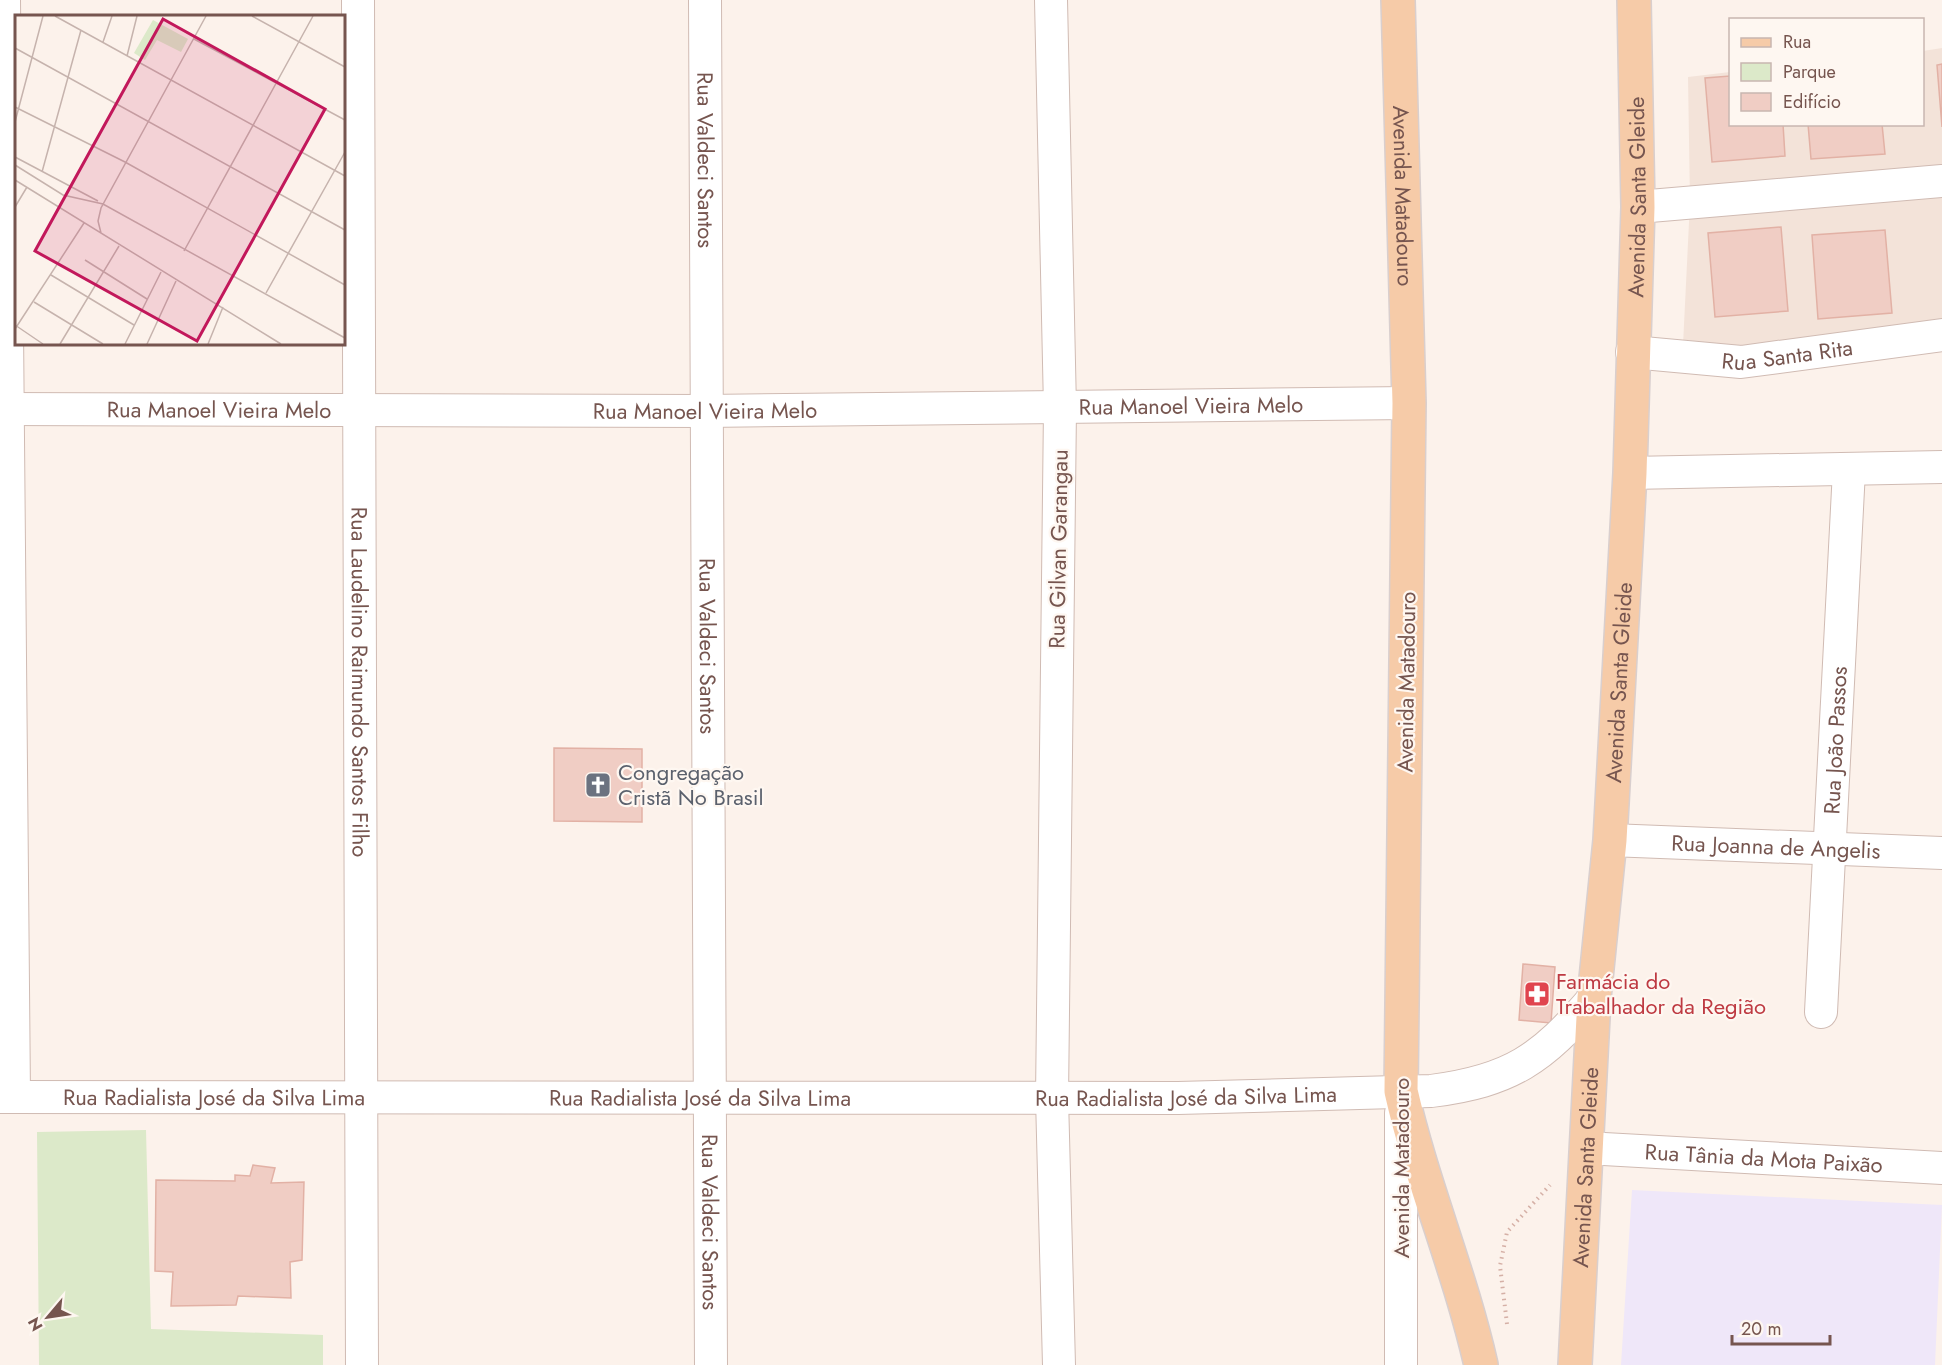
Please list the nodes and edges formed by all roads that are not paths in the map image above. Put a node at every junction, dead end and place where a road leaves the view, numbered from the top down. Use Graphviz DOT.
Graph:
graph roads {
  1 [pos="4,0"];
  2 [pos="358,0"];
  3 [pos="705,0"];
  4 [pos="1051,0"];
  5 [pos="1398,0"];
  6 [pos="1634,0"];
  7 [pos="1942,181"];
  8 [pos="1638,207"];
  9 [pos="1942,335"];
  10 [pos="1632,352"];
  11 [pos="1409,403"];
  12 [pos="1060,408"];
  13 [pos="4,410"];
  14 [pos="360,411"];
  15 [pos="706,411"];
  16 [pos="1942,467"];
  17 [pos="1849,470"];
  18 [pos="1630,473"];
  19 [pos="1610,840"];
  20 [pos="1828,848"];
  21 [pos="1942,853"];
  22 [pos="1594,998"];
  23 [pos="1821,1012"];
  24 [pos="1401,1091"];
  25 [pos="7,1097"];
  26 [pos="363,1098"];
  27 [pos="710,1098"];
  28 [pos="1052,1098"];
  29 [pos="1586,1148"];
  30 [pos="1942,1168"];
  31 [pos="362,1365"];
  32 [pos="711,1365"];
  33 [pos="1059,1365"];
  34 [pos="1401,1365"];
  35 [pos="1481,1365"];
  36 [pos="1575,1365"];
  1 -- 13 [label="street"];
  2 -- 14 [label="street, Rua Laudelino Raimundo Santos Filho"];
  3 -- 15 [label="street, Rua Valdeci Santos"];
  4 -- 12 [label="street, Rua Gilvan Garangau"];
  5 -- 11 [label="main road, Avenida Matadouro"];
  6 -- 8 [label="main road, Avenida Santa Gleide"];
  7 -- 8 [label="street"];
  8 -- 10 [label="main road, Avenida Santa Gleide"];
  9 -- 10 [label="street, Rua Santa Rita"];
  10 -- 18 [label="main road, Avenida Santa Gleide"];
  11 -- 12 [label="street, Rua Manoel Vieira Melo"];
  11 -- 24 [label="main road, Avenida Matadouro"];
  12 -- 15 [label="street, Rua Manoel Vieira Melo"];
  12 -- 28 [label="street, Rua Gilvan Garangau"];
  13 -- 14 [label="street, Rua Manoel Vieira Melo"];
  13 -- 25 [label="street"];
  14 -- 15 [label="street, Rua Manoel Vieira Melo"];
  14 -- 26 [label="street, Rua Laudelino Raimundo Santos Filho"];
  15 -- 27 [label="street, Rua Valdeci Santos"];
  16 -- 17 [label="street"];
  17 -- 18 [label="street"];
  17 -- 20 [label="street, Rua João Passos"];
  18 -- 19 [label="main road, Avenida Santa Gleide"];
  19 -- 20 [label="street, Rua Joanna de Angelis"];
  19 -- 22 [label="main road, Avenida Santa Gleide"];
  20 -- 21 [label="street, Rua Joanna de Angelis"];
  20 -- 23 [label="street, Rua João Passos"];
  22 -- 24 [label="street, Rua Radialista José da Silva Lima"];
  22 -- 29 [label="main road, Avenida Santa Gleide"];
  24 -- 28 [label="street, Rua Radialista José da Silva Lima"];
  24 -- 34 [label="street, Avenida Matadouro"];
  24 -- 35 [label="main road"];
  25 -- 26 [label="street, Rua Radialista José da Silva Lima"];
  26 -- 27 [label="street, Rua Radialista José da Silva Lima"];
  26 -- 31 [label="street, Rua Laudelino Raimundo Santos Filho"];
  27 -- 28 [label="street, Rua Radialista José da Silva Lima"];
  27 -- 32 [label="street, Rua Valdeci Santos"];
  28 -- 33 [label="street, Rua Gilvan Garangau"];
  29 -- 30 [label="street, Rua Tânia da Mota Paixão"];
  29 -- 36 [label="main road, Avenida Santa Gleide"];
}
